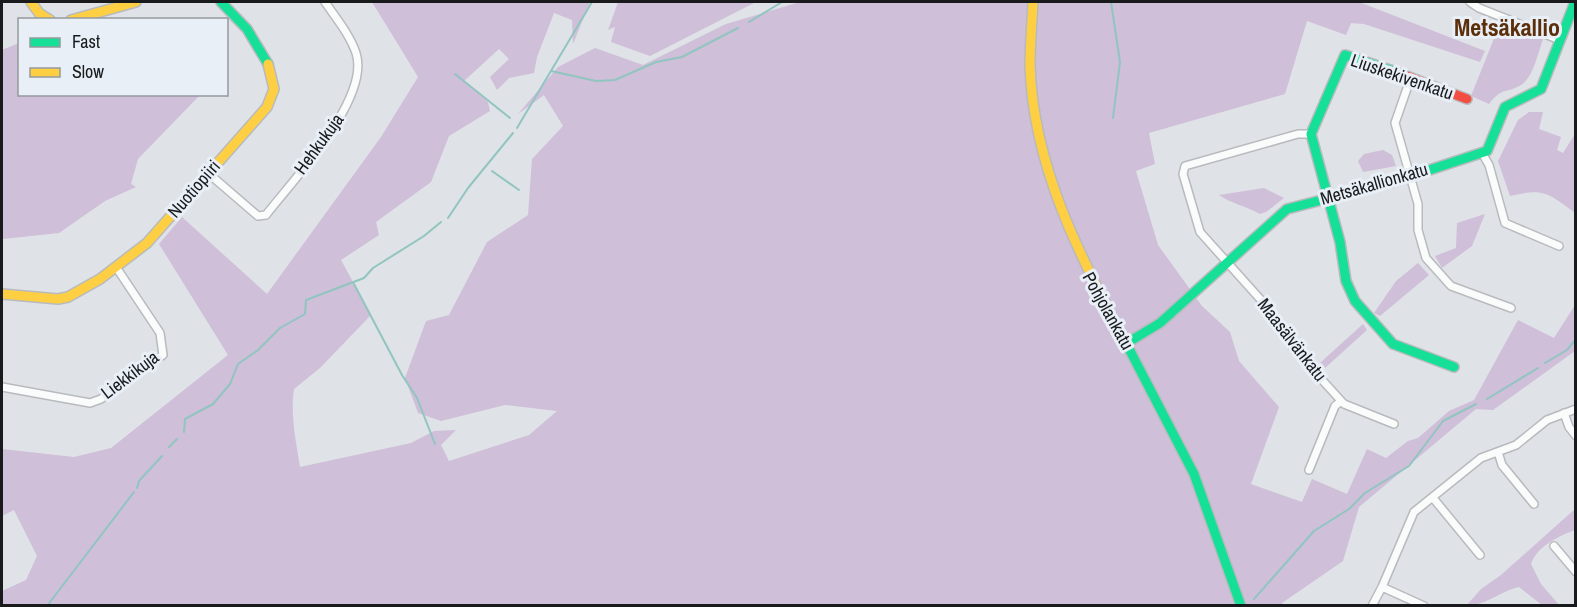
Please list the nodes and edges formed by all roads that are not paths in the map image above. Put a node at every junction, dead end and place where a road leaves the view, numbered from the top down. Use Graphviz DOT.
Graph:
graph roads {
  1 [pos="31,2"];
  2 [pos="136,2"];
  3 [pos="221,2"];
  4 [pos="325,2"];
  5 [pos="1033,2"];
  6 [pos="1470,2"];
  7 [pos="1575,2"];
  8 [pos="47,18"];
  9 [pos="78,18"];
  10 [pos="1560,40"];
  11 [pos="1412,77"];
  12 [pos="1467,99"];
  13 [pos="1311,134"];
  14 [pos="1482,153"];
  15 [pos="208,173"];
  16 [pos="1410,176"];
  17 [pos="1329,199"];
  18 [pos="1559,246"];
  19 [pos="1228,262"];
  20 [pos="116,267"];
  21 [pos="2,294"];
  22 [pos="1512,308"];
  23 [pos="1127,343"];
  24 [pos="1454,367"];
  25 [pos="2,387"];
  26 [pos="1341,401"];
  27 [pos="1575,409"];
  28 [pos="1564,413"];
  29 [pos="1394,424"];
  30 [pos="1575,436"];
  31 [pos="1498,452"];
  32 [pos="1309,470"];
  33 [pos="1432,498"];
  34 [pos="1534,504"];
  35 [pos="1554,546"];
  36 [pos="1480,555"];
  37 [pos="1575,572"];
  38 [pos="1382,588"];
  39 [pos="1241,606"];
  40 [pos="1372,606"];
  41 [pos="1424,606"];
  1 -- 8 [label="street"];
  2 -- 9 [label="street"];
  3 -- 15 [label="street, Nuotiopiiri"];
  4 -- 15 [label="street, Hehkukuja"];
  5 -- 23 [label="street, Pohjolankatu"];
  6 -- 10 [label="street"];
  7 -- 10 [label="street"];
  10 -- 14 [label="street"];
  11 -- 12 [label="street, Liuskekivenkatu"];
  11 -- 13 [label="street, Liuskekivenkatu"];
  11 -- 16 [label="street"];
  13 -- 17 [label="street"];
  13 -- 19 [label="street, Maasälvänkatu"];
  14 -- 16 [label="street, Metsäkallionkatu"];
  14 -- 18 [label="street"];
  15 -- 20 [label="street, Nuotiopiiri"];
  16 -- 17 [label="street, Metsäkallionkatu"];
  16 -- 22 [label="street"];
  17 -- 19 [label="street, Metsäkallionkatu"];
  17 -- 24 [label="street"];
  19 -- 23 [label="street, Metsäkallionkatu"];
  19 -- 26 [label="street, Maasälvänkatu"];
  20 -- 21 [label="street, Nuotiopiiri"];
  20 -- 25 [label="street, Liekkikuja"];
  23 -- 39 [label="street, Pohjolankatu"];
  26 -- 29 [label="street, Maasälvänkatu"];
  26 -- 32 [label="street"];
  27 -- 28 [label="street"];
  28 -- 30 [label="street"];
  28 -- 31 [label="street"];
  31 -- 33 [label="street"];
  31 -- 34 [label="street"];
  33 -- 36 [label="street"];
  33 -- 38 [label="street"];
  35 -- 37 [label="street"];
  38 -- 40 [label="street"];
  38 -- 41 [label="street"];
}
